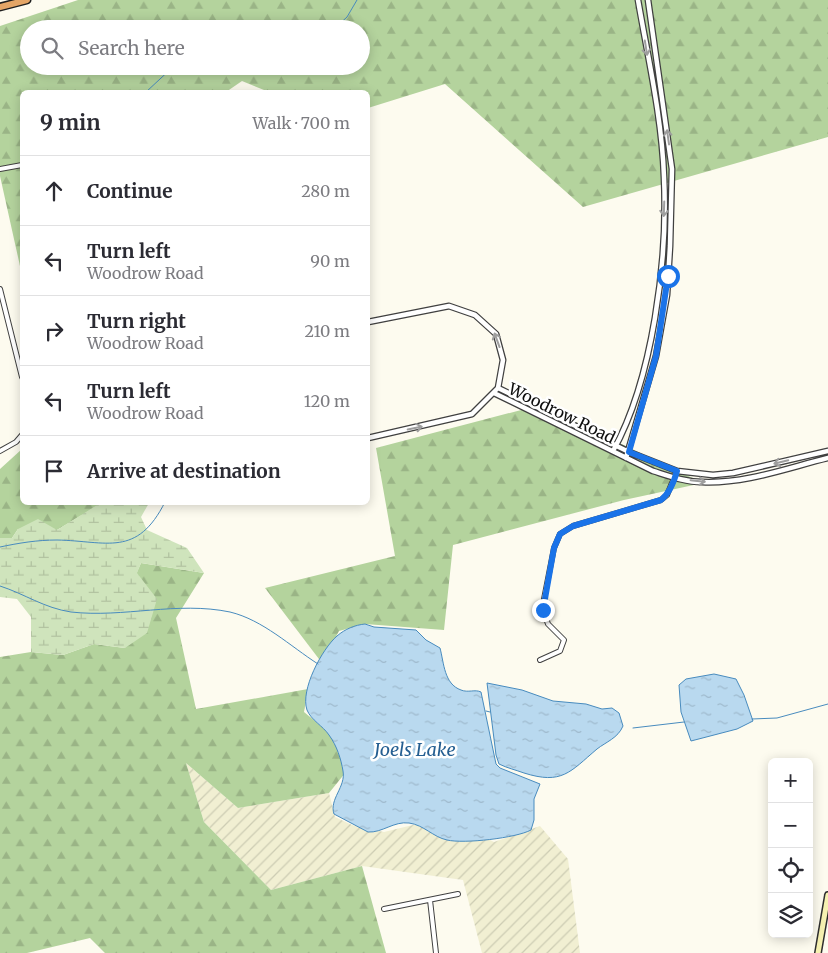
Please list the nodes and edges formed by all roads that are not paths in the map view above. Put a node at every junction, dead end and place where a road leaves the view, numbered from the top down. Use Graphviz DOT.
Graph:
graph roads {
  1 [pos="15,0"];
  2 [pos="27,0"];
  3 [pos="638,0"];
  4 [pos="648,0"];
  5 [pos="0,6"];
  6 [pos="20,165"];
  7 [pos="0,169"];
  8 [pos="0,289"];
  9 [pos="370,322"];
  10 [pos="20,369"];
  11 [pos="498,388"];
  12 [pos="494,393"];
  13 [pos="20,437"];
  14 [pos="370,438"];
  15 [pos="616,446"];
  16 [pos="0,451"];
  17 [pos="828,451"];
  18 [pos="613,452"];
  19 [pos="629,452"];
  20 [pos="626,458"];
  21 [pos="828,458"];
  22 [pos="677,471"];
  23 [pos="675,478"];
  24 [pos="540,660"];
  25 [pos="458,894"];
  26 [pos="828,895"];
  27 [pos="430,900"];
  28 [pos="384,909"];
  29 [pos="436,953"];
  30 [pos="818,953"];
  1 -- 5 [label="highway"];
  2 -- 5 [label="highway"];
  3 -- 15 [label="street, one-way"];
  19 -- 4 [label="street, one-way"];
  6 -- 7 [label="street"];
  8 -- 10 [label="street"];
  11 -- 9 [label="street, one-way"];
  11 -- 12 [label="street"];
  11 -- 15 [label="street, Woodrow Road"];
  14 -- 12 [label="street, one-way"];
  12 -- 18 [label="street, Woodrow Road"];
  13 -- 16 [label="street"];
  15 -- 18 [label="street"];
  15 -- 19 [label="street, Woodrow Road"];
  17 -- 22 [label="street, Woodrow Road, one-way"];
  18 -- 20 [label="street, Woodrow Road"];
  19 -- 20 [label="street"];
  19 -- 22 [label="street, Woodrow Road"];
  20 -- 23 [label="street, Woodrow Road"];
  23 -- 21 [label="street, Woodrow Road, one-way"];
  22 -- 23 [label="street"];
  23 -- 24 [label="street"];
  25 -- 27 [label="street"];
  26 -- 30 [label="main road"];
  27 -- 28 [label="street"];
  27 -- 29 [label="street"];
}
